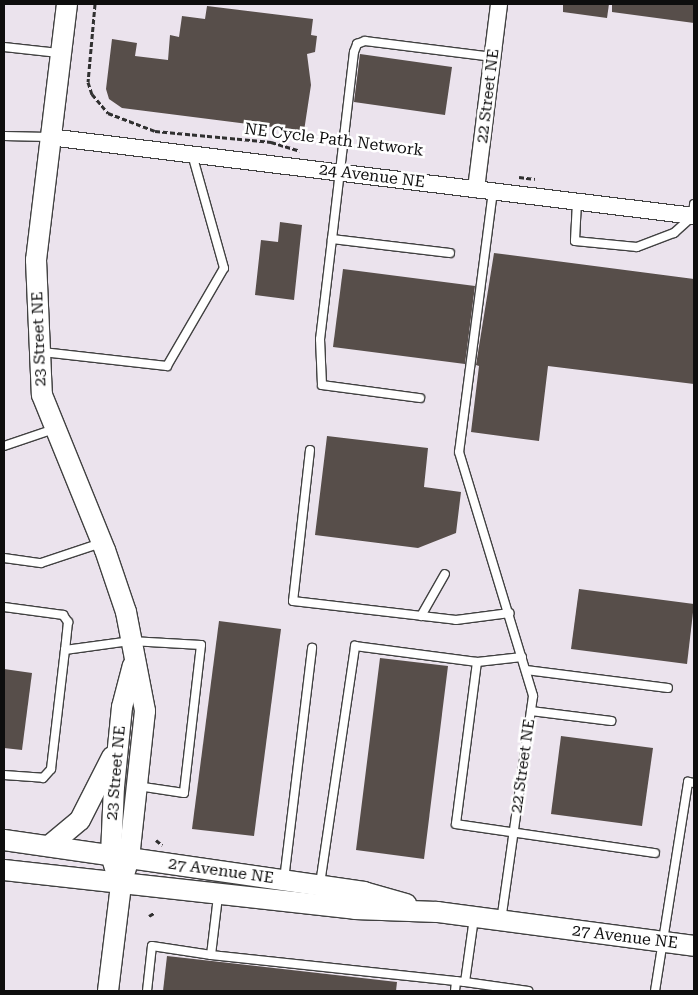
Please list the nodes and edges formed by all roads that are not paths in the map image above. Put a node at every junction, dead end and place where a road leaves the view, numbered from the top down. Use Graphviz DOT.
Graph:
graph roads {
  1 [pos="67,4"];
  2 [pos="499,4"];
  3 [pos="4,47"];
  4 [pos="59,53"];
  5 [pos="493,57"];
  6 [pos="4,136"];
  7 [pos="49,137"];
  8 [pos="192,154"];
  9 [pos="340,172"];
  10 [pos="476,189"];
  11 [pos="493,191"];
  12 [pos="577,202"];
  13 [pos="694,212"];
  14 [pos="332,239"];
  15 [pos="450,253"];
  16 [pos="40,352"];
  17 [pos="420,398"];
  18 [pos="55,429"];
  19 [pos="4,446"];
  20 [pos="310,450"];
  21 [pos="102,542"];
  22 [pos="4,558"];
  23 [pos="445,574"];
  24 [pos="4,607"];
  25 [pos="510,613"];
  26 [pos="421,616"];
  27 [pos="312,648"];
  28 [pos="65,650"];
  29 [pos="133,651"];
  30 [pos="522,656"];
  31 [pos="477,662"];
  32 [pos="526,670"];
  33 [pos="668,688"];
  34 [pos="531,711"];
  35 [pos="611,721"];
  36 [pos="118,744"];
  37 [pos="4,776"];
  38 [pos="694,783"];
  39 [pos="137,786"];
  40 [pos="514,832"];
  41 [pos="4,840"];
  42 [pos="49,846"];
  43 [pos="655,853"];
  44 [pos="120,857"];
  45 [pos="4,870"];
  46 [pos="284,880"];
  47 [pos="121,885"];
  48 [pos="320,886"];
  49 [pos="218,896"];
  50 [pos="437,912"];
  51 [pos="474,917"];
  52 [pos="501,920"];
  53 [pos="664,942"];
  54 [pos="694,946"];
  55 [pos="211,955"];
  56 [pos="456,981"];
  57 [pos="465,982"];
  58 [pos="108,991"];
  59 [pos="147,991"];
  60 [pos="455,991"];
  61 [pos="528,991"];
  62 [pos="655,991"];
  1 -- 4 [label="street, 23 Street NE"];
  2 -- 5 [label="street, 22 Street NE"];
  3 -- 4 [label="lane"];
  4 -- 7 [label="street, 23 Street NE"];
  5 -- 9 [label="lane"];
  5 -- 10 [label="street, 22 Street NE"];
  6 -- 7 [label="lane"];
  7 -- 8 [label="street, 24 Avenue NE"];
  7 -- 16 [label="street, 23 Street NE"];
  8 -- 9 [label="street, 24 Avenue NE"];
  8 -- 16 [label="lane"];
  9 -- 10 [label="street, 24 Avenue NE"];
  9 -- 14 [label="lane"];
  10 -- 11 [label="street, 24 Avenue NE"];
  11 -- 12 [label="street, 24 Avenue NE"];
  11 -- 25 [label="lane, 22 Street NE"];
  12 -- 13 [label="street, 24 Avenue NE"];
  12 -- 13 [label="lane"];
  14 -- 15 [label="lane"];
  14 -- 17 [label="lane"];
  16 -- 18 [label="street, 23 Street NE"];
  18 -- 19 [label="lane"];
  18 -- 21 [label="street, 23 Street NE"];
  20 -- 26 [label="lane"];
  21 -- 22 [label="lane"];
  21 -- 29 [label="street, 23 Street NE"];
  23 -- 26 [label="lane"];
  24 -- 28 [label="lane"];
  25 -- 26 [label="lane"];
  25 -- 30 [label="lane, 22 Street NE"];
  27 -- 46 [label="lane"];
  28 -- 29 [label="lane"];
  28 -- 37 [label="lane"];
  29 -- 36 [label="street, 23 Street NE"];
  29 -- 39 [label="street, 23 Street NE"];
  29 -- 39 [label="lane"];
  30 -- 31 [label="lane"];
  30 -- 32 [label="lane, 22 Street NE"];
  31 -- 40 [label="lane"];
  31 -- 48 [label="lane"];
  32 -- 33 [label="lane"];
  32 -- 34 [label="lane, 22 Street NE"];
  34 -- 35 [label="lane"];
  34 -- 40 [label="lane, 22 Street NE"];
  36 -- 42 [label="street"];
  36 -- 44 [label="street, 23 Street NE"];
  38 -- 53 [label="lane"];
  39 -- 44 [label="street, 23 Street NE"];
  40 -- 43 [label="lane"];
  40 -- 52 [label="lane, 22 Street NE"];
  41 -- 42 [label="street, 27 Avenue NE"];
  42 -- 44 [label="street, 27 Avenue NE"];
  44 -- 46 [label="street, 27 Avenue NE"];
  44 -- 47 [label="street, 23 Street NE"];
  45 -- 47 [label="street, 27 Avenue NE"];
  46 -- 48 [label="street, 27 Avenue NE"];
  47 -- 49 [label="street, 27 Avenue NE"];
  47 -- 58 [label="street, 23 Street NE"];
  48 -- 50 [label="street, 27 Avenue NE"];
  49 -- 50 [label="street, 27 Avenue NE"];
  49 -- 55 [label="lane"];
  50 -- 51 [label="street, 27 Avenue NE"];
  51 -- 52 [label="street, 27 Avenue NE"];
  51 -- 57 [label="lane"];
  52 -- 53 [label="street, 27 Avenue NE"];
  53 -- 54 [label="street, 27 Avenue NE"];
  53 -- 62 [label="lane"];
  55 -- 56 [label="lane"];
  55 -- 59 [label="lane"];
  56 -- 57 [label="lane"];
  56 -- 60 [label="lane"];
  57 -- 61 [label="lane"];
}
